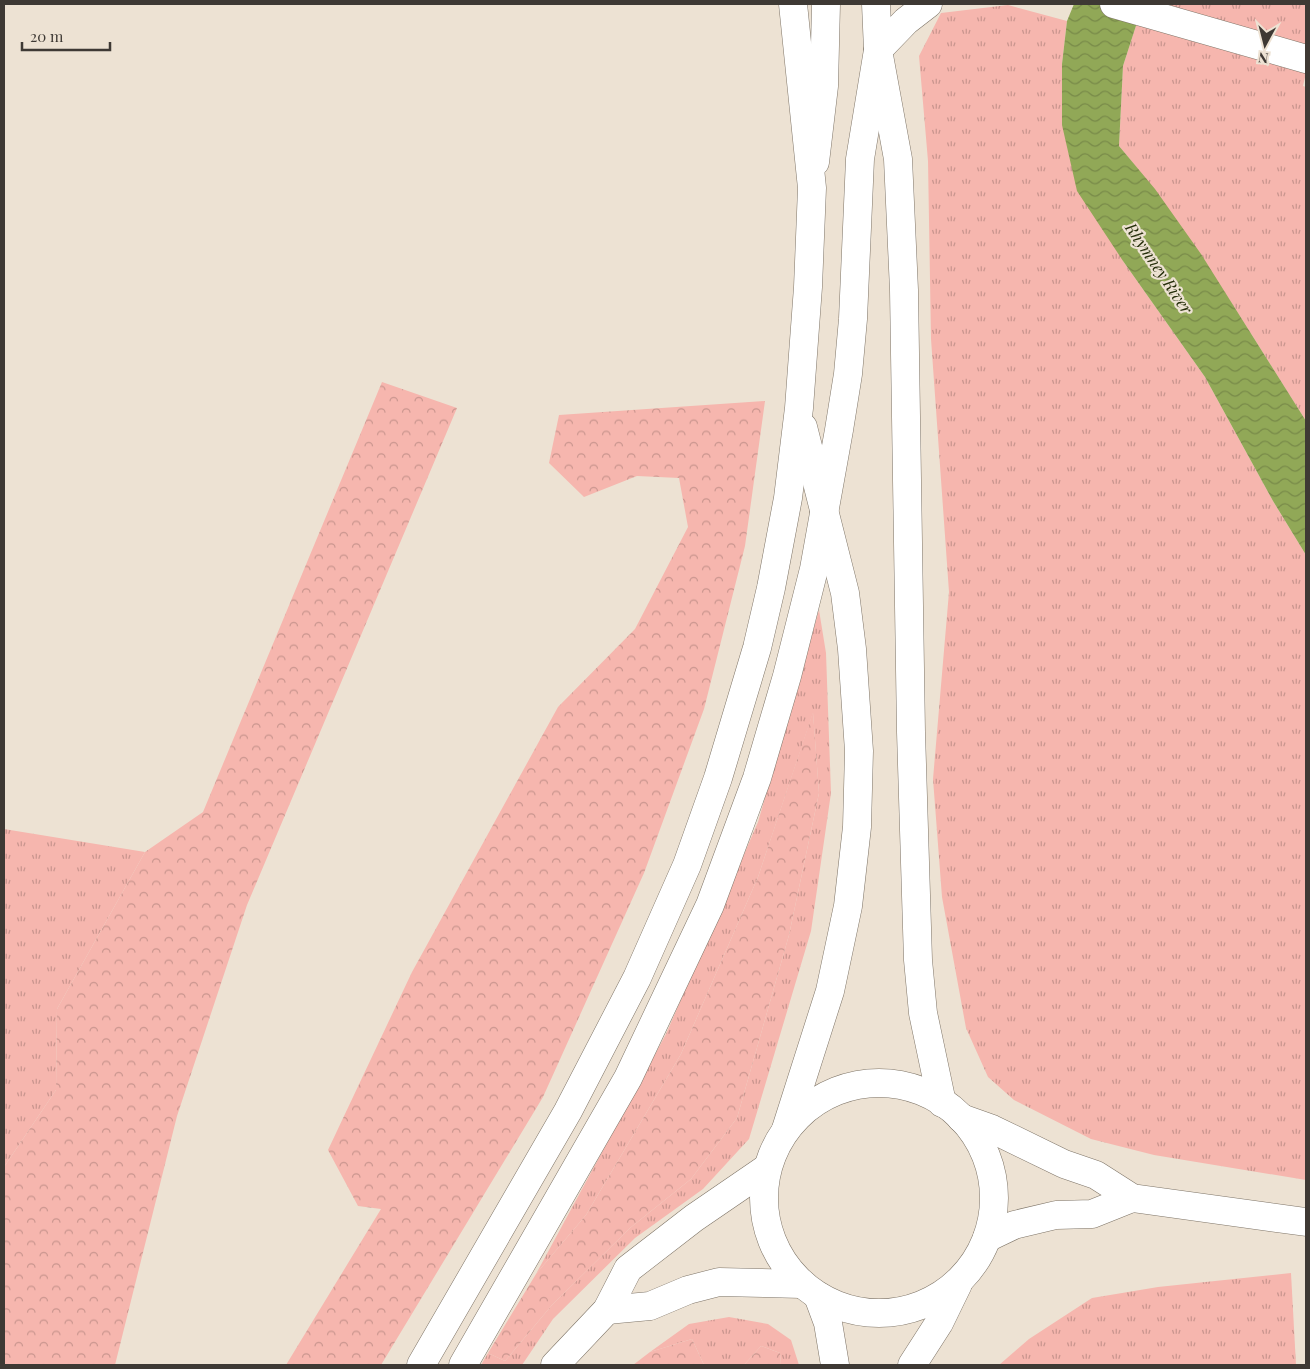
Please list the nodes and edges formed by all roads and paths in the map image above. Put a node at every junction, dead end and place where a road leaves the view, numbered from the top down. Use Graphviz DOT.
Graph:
graph roads {
  1 [pos="793,4"];
  2 [pos="826,4"];
  3 [pos="876,4"];
  4 [pos="928,4"];
  5 [pos="1114,4"];
  6 [pos="878,50"];
  7 [pos="1306,59"];
  8 [pos="812,188"];
  9 [pos="799,408"];
  10 [pos="824,513"];
  11 [pos="952,1111"];
  12 [pos="786,1129"];
  13 [pos="767,1168"];
  14 [pos="1132,1198"];
  15 [pos="1306,1222"];
  16 [pos="987,1238"];
  17 [pos="960,1280"];
  18 [pos="810,1290"];
  19 [pos="607,1310"];
  20 [pos="421,1365"];
  21 [pos="463,1365"];
  22 [pos="555,1365"];
  23 [pos="835,1365"];
  24 [pos="912,1365"];
  1 -- 8 [label="main road"];
  2 -- 8 [label="main road"];
  3 -- 6 [label="main road"];
  4 -- 6 [label="main road"];
  5 -- 7 [label="main road"];
  6 -- 10 [label="main road"];
  6 -- 11 [label="main road"];
  8 -- 9 [label="main road"];
  9 -- 10 [label="main road"];
  9 -- 20 [label="main road"];
  10 -- 12 [label="main road"];
  10 -- 21 [label="main road"];
  11 -- 12 [label="main road"];
  11 -- 14 [label="main road"];
  11 -- 16 [label="main road"];
  12 -- 13 [label="main road"];
  13 -- 18 [label="main road"];
  13 -- 19 [label="main road"];
  14 -- 15 [label="main road"];
  14 -- 16 [label="main road"];
  16 -- 17 [label="main road"];
  17 -- 18 [label="main road"];
  17 -- 24 [label="main road"];
  18 -- 19 [label="main road"];
  18 -- 23 [label="main road"];
  19 -- 22 [label="main road"];
}
